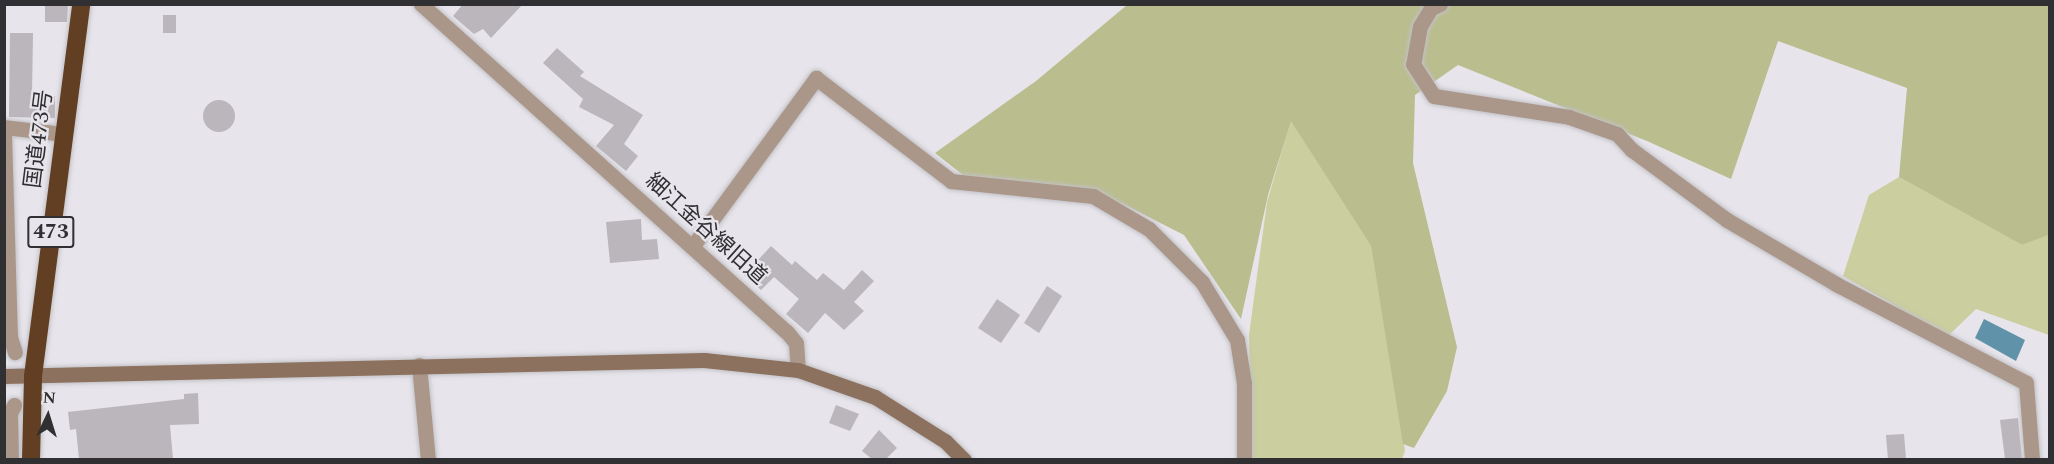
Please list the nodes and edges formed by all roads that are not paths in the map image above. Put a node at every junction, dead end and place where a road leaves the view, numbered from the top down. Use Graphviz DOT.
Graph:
graph roads {
  1 [pos="81,4"];
  2 [pos="421,4"];
  3 [pos="1440,4"];
  4 [pos="4,127"];
  5 [pos="64,134"];
  6 [pos="4,135"];
  7 [pos="692,247"];
  8 [pos="15,352"];
  9 [pos="419,365"];
  10 [pos="798,370"];
  11 [pos="4,376"];
  12 [pos="33,376"];
  13 [pos="14,405"];
  14 [pos="11,459"];
  15 [pos="31,459"];
  16 [pos="428,459"];
  17 [pos="964,459"];
  18 [pos="1244,459"];
  19 [pos="2032,459"];
  1 -- 5 [label="highway, 国道473号 / 473"];
  2 -- 7 [label="street, 細江金谷線旧道"];
  3 -- 19 [label="street"];
  4 -- 5 [label="street"];
  5 -- 12 [label="highway, 国道473号 / 473"];
  6 -- 8 [label="street"];
  7 -- 10 [label="street, 細江金谷線旧道"];
  7 -- 18 [label="street"];
  9 -- 10 [label="street"];
  9 -- 12 [label="street"];
  9 -- 16 [label="street"];
  10 -- 17 [label="street"];
  11 -- 12 [label="street"];
  12 -- 15 [label="highway, 国道473号 / 473"];
  13 -- 14 [label="street"];
}
